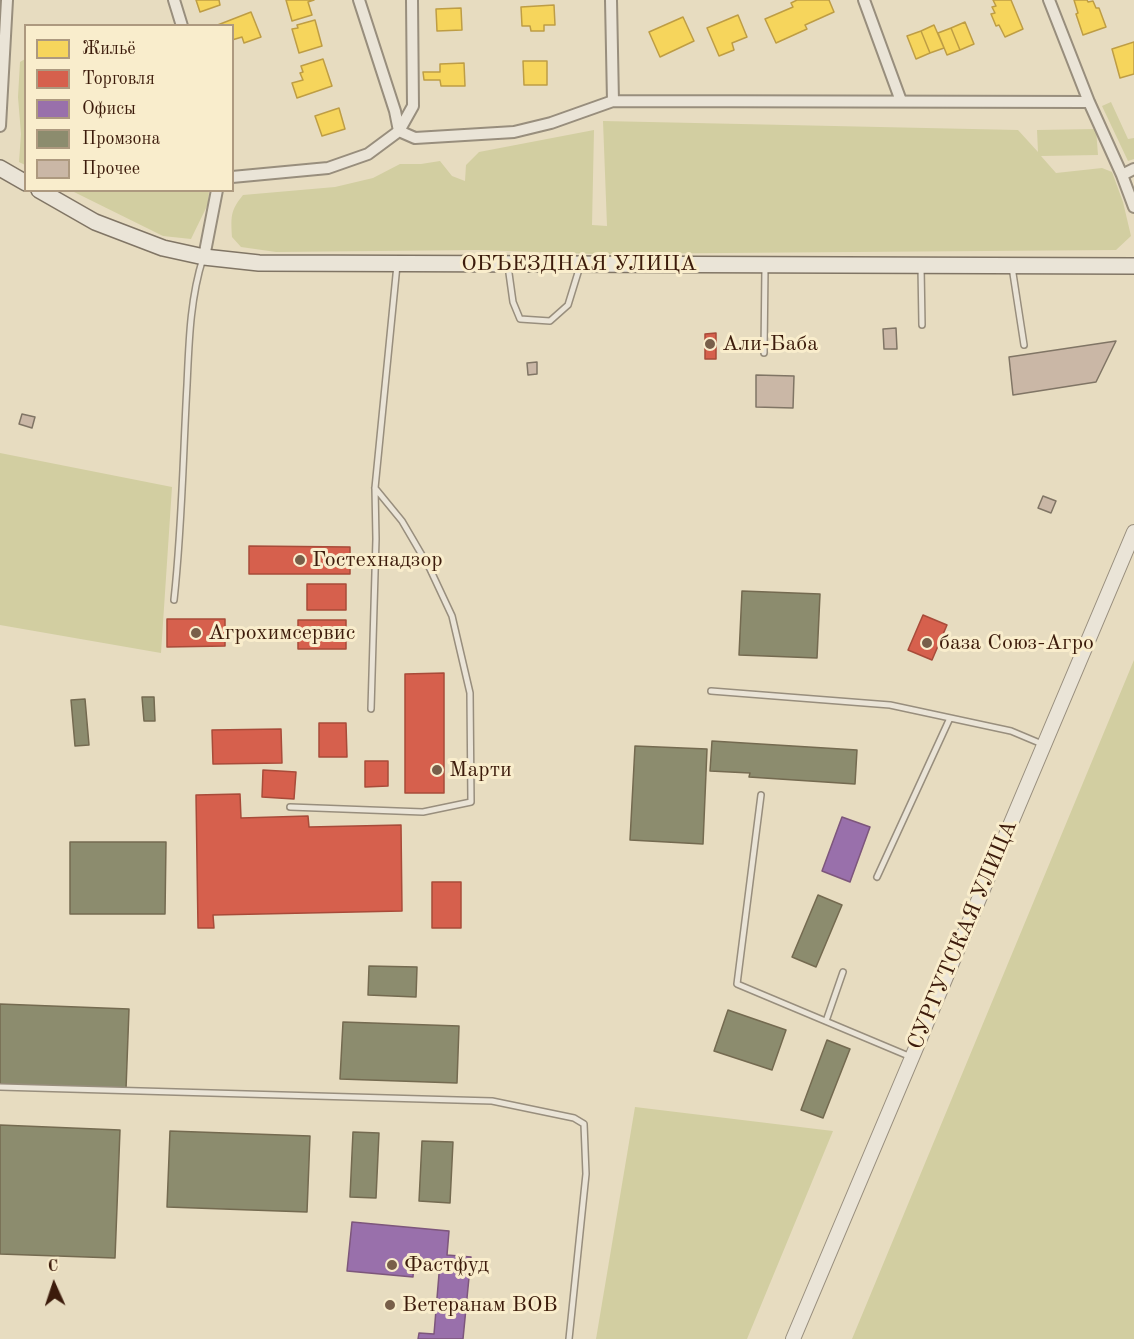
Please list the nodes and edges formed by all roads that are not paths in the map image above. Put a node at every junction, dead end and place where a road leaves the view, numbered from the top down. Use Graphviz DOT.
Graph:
graph roads {
  1 [pos="7,0"];
  2 [pos="174,0"];
  3 [pos="359,0"];
  4 [pos="412,0"];
  5 [pos="611,0"];
  6 [pos="864,0"];
  7 [pos="1049,0"];
  8 [pos="181,24"];
  9 [pos="613,101"];
  10 [pos="901,101"];
  11 [pos="1089,102"];
  12 [pos="0,126"];
  13 [pos="399,131"];
  14 [pos="415,138"];
  15 [pos="380,145"];
  16 [pos="0,168"];
  17 [pos="1134,170"];
  18 [pos="1122,175"];
  19 [pos="234,177"];
  20 [pos="24,182"];
  21 [pos="42,192"];
  22 [pos="217,192"];
  23 [pos="1134,207"];
  24 [pos="204,256"];
  25 [pos="397,264"];
  26 [pos="507,264"];
  27 [pos="581,264"];
  28 [pos="765,265"];
  29 [pos="921,265"];
  30 [pos="1012,265"];
  31 [pos="1134,266"];
  32 [pos="922,325"];
  33 [pos="1024,345"];
  34 [pos="764,353"];
  35 [pos="375,488"];
  36 [pos="1134,532"];
  37 [pos="174,600"];
  38 [pos="711,690"];
  39 [pos="371,709"];
  40 [pos="950,717"];
  41 [pos="1044,745"];
  42 [pos="761,795"];
  43 [pos="290,807"];
  44 [pos="877,877"];
  45 [pos="843,972"];
  46 [pos="826,1021"];
  47 [pos="912,1058"];
  48 [pos="0,1087"];
  49 [pos="569,1339"];
  50 [pos="793,1339"];
  1 -- 12 [label="street"];
  2 -- 8 [label="street"];
  3 -- 13 [label="street"];
  4 -- 13 [label="street"];
  5 -- 9 [label="street"];
  6 -- 10 [label="street"];
  7 -- 11 [label="street"];
  9 -- 10 [label="street"];
  9 -- 14 [label="street"];
  10 -- 11 [label="street"];
  11 -- 18 [label="street"];
  13 -- 14 [label="street"];
  13 -- 15 [label="street"];
  14 -- 15 [label="street"];
  15 -- 19 [label="street"];
  16 -- 20 [label="main road"];
  17 -- 18 [label="street"];
  18 -- 23 [label="street"];
  21 -- 24 [label="main road, ОБЪЕЗДНАЯ УЛИЦА"];
  22 -- 24 [label="street"];
  24 -- 25 [label="main road, ОБЪЕЗДНАЯ УЛИЦА"];
  24 -- 37 [label="lane"];
  25 -- 26 [label="main road, ОБЪЕЗДНАЯ УЛИЦА"];
  25 -- 35 [label="lane"];
  26 -- 27 [label="main road, ОБЪЕЗДНАЯ УЛИЦА"];
  26 -- 27 [label="lane"];
  27 -- 28 [label="main road, ОБЪЕЗДНАЯ УЛИЦА"];
  28 -- 29 [label="main road, ОБЪЕЗДНАЯ УЛИЦА"];
  28 -- 34 [label="lane"];
  29 -- 30 [label="main road, ОБЪЕЗДНАЯ УЛИЦА"];
  29 -- 32 [label="lane"];
  30 -- 31 [label="main road, ОБЪЕЗДНАЯ УЛИЦА"];
  30 -- 33 [label="lane"];
  35 -- 39 [label="lane"];
  35 -- 43 [label="lane"];
  36 -- 41 [label="street, СУРГУТСКАЯ УЛИЦА"];
  38 -- 40 [label="lane"];
  40 -- 41 [label="lane"];
  40 -- 44 [label="lane"];
  41 -- 47 [label="street, СУРГУТСКАЯ УЛИЦА"];
  42 -- 46 [label="lane"];
  45 -- 46 [label="lane"];
  46 -- 47 [label="lane"];
  47 -- 50 [label="street, СУРГУТСКАЯ УЛИЦА"];
  48 -- 49 [label="lane"];
}
